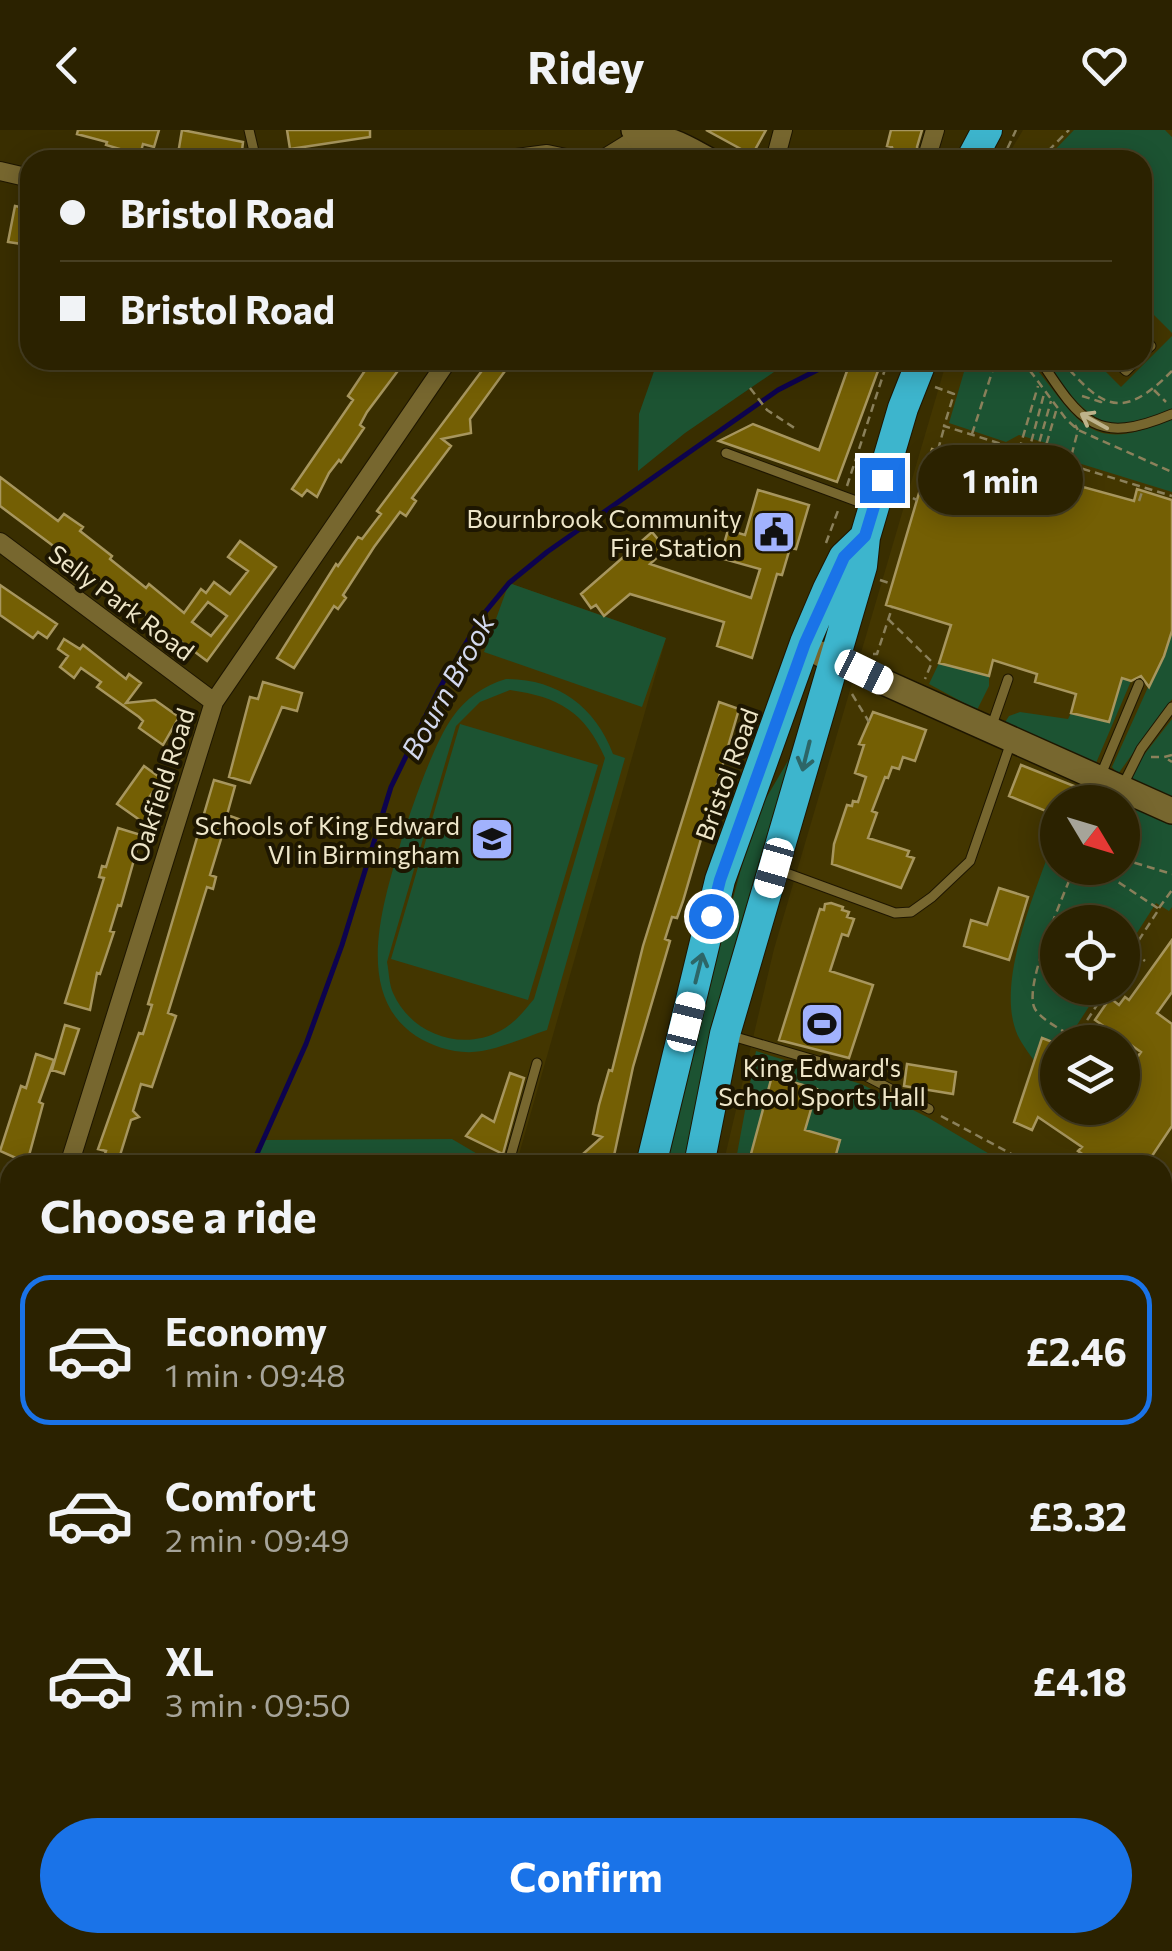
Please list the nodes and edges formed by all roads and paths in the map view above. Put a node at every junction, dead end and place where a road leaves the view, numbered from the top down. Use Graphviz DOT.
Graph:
graph roads {
  1 [pos="1016,130"];
  2 [pos="1069,130"];
  3 [pos="636,134"];
  4 [pos="615,150"];
  5 [pos="690,150"];
  6 [pos="986,150"];
  7 [pos="1049,150"];
  8 [pos="441,370"];
  9 [pos="885,370"];
  10 [pos="904,370"];
  11 [pos="993,370"];
  12 [pos="1047,370"];
  13 [pos="1069,370"];
  14 [pos="1172,372"];
  15 [pos="928,374"];
  16 [pos="1039,384"];
  17 [pos="750,388"];
  18 [pos="1153,390"];
  19 [pos="1045,393"];
  20 [pos="1103,399"];
  21 [pos="1051,400"];
  22 [pos="1070,402"];
  23 [pos="902,408"];
  24 [pos="1057,408"];
  25 [pos="1172,411"];
  26 [pos="944,426"];
  27 [pos="796,429"];
  28 [pos="971,436"];
  29 [pos="938,450"];
  30 [pos="1019,451"];
  31 [pos="726,452"];
  32 [pos="1028,454"];
  33 [pos="1036,456"];
  34 [pos="1043,458"];
  35 [pos="1069,465"];
  36 [pos="1143,488"];
  37 [pos="901,493"];
  38 [pos="844,495"];
  39 [pos="1172,496"];
  40 [pos="917,500"];
  41 [pos="1139,501"];
  42 [pos="870,522"];
  43 [pos="0,542"];
  44 [pos="874,578"];
  45 [pos="892,584"];
  46 [pos="892,608"];
  47 [pos="888,619"];
  48 [pos="805,643"];
  49 [pos="870,654"];
  50 [pos="834,662"];
  51 [pos="932,662"];
  52 [pos="1008,679"];
  53 [pos="1139,684"];
  54 [pos="852,694"];
  55 [pos="214,702"];
  56 [pos="1172,707"];
  57 [pos="869,722"];
  58 [pos="1002,735"];
  59 [pos="1172,755"];
  60 [pos="1172,762"];
  61 [pos="1110,785"];
  62 [pos="1140,798"];
  63 [pos="1172,811"];
  64 [pos="740,826"];
  65 [pos="1140,864"];
  66 [pos="774,868"];
  67 [pos="1172,874"];
  68 [pos="1068,885"];
  69 [pos="1122,885"];
  70 [pos="1172,890"];
  71 [pos="1158,909"];
  72 [pos="1140,938"];
  73 [pos="1140,957"];
  74 [pos="1146,961"];
  75 [pos="1054,1025"];
  76 [pos="725,1034"];
  77 [pos="537,1063"];
  78 [pos="929,1109"];
  79 [pos="72,1155"];
  80 [pos="511,1155"];
  81 [pos="653,1155"];
  82 [pos="701,1155"];
  83 [pos="1014,1155"];
  1 -- 6 [label="path"];
  2 -- 7 [label="path"];
  3 -- 4 [label="street"];
  3 -- 5 [label="street"];
  8 -- 55 [label="street, Oakfield Road"];
  9 -- 38 [label="path"];
  10 -- 23 [label="highway, Bristol Road"];
  11 -- 28 [label="path"];
  12 -- 22 [label="lane"];
  13 -- 20 [label="path"];
  14 -- 18 [label="path"];
  15 -- 23 [label="highway, Bristol Road"];
  15 -- 26 [label="path"];
  16 -- 30 [label="path"];
  17 -- 27 [label="path"];
  18 -- 20 [label="path"];
  18 -- 25 [label="path"];
  19 -- 32 [label="path"];
  20 -- 22 [label="path"];
  21 -- 33 [label="path"];
  25 -- 22 [label="lane, one-way"];
  22 -- 35 [label="path"];
  23 -- 42 [label="highway, Bristol Road"];
  24 -- 34 [label="path"];
  26 -- 28 [label="path"];
  26 -- 29 [label="path"];
  28 -- 30 [label="path"];
  30 -- 32 [label="path"];
  31 -- 38 [label="lane"];
  32 -- 33 [label="path"];
  33 -- 34 [label="path"];
  34 -- 35 [label="path"];
  35 -- 36 [label="path"];
  36 -- 39 [label="path"];
  36 -- 41 [label="path"];
  37 -- 40 [label="path"];
  38 -- 42 [label="lane"];
  42 -- 48 [label="highway, Bristol Road"];
  42 -- 50 [label="highway, Bristol Road"];
  43 -- 55 [label="street, Selly Park Road"];
  44 -- 45 [label="path"];
  46 -- 47 [label="path"];
  47 -- 49 [label="path"];
  47 -- 51 [label="path"];
  48 -- 50 [label="street"];
  48 -- 64 [label="highway, Bristol Road"];
  50 -- 58 [label="street"];
  50 -- 64 [label="highway"];
  50 -- 66 [label="highway, Bristol Road, one-way"];
  52 -- 58 [label="lane"];
  53 -- 61 [label="lane"];
  54 -- 57 [label="path"];
  55 -- 79 [label="street, Oakfield Road"];
  56 -- 61 [label="lane"];
  58 -- 61 [label="street"];
  58 -- 66 [label="lane"];
  59 -- 60 [label="path"];
  62 -- 63 [label="street"];
  81 -- 64 [label="highway, Bristol Road, one-way"];
  65 -- 67 [label="path"];
  66 -- 76 [label="highway, Bristol Road"];
  68 -- 75 [label="path"];
  69 -- 71 [label="path"];
  70 -- 71 [label="path"];
  71 -- 72 [label="path"];
  73 -- 74 [label="path"];
  76 -- 78 [label="lane"];
  76 -- 82 [label="highway, Bristol Road"];
  77 -- 80 [label="lane"];
  78 -- 83 [label="path"];
}
